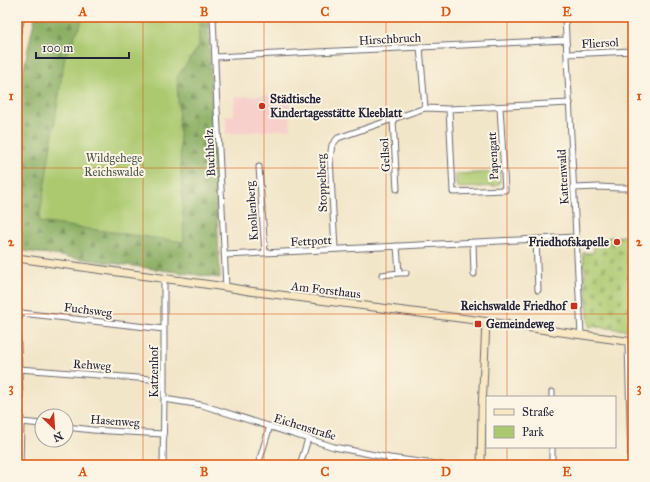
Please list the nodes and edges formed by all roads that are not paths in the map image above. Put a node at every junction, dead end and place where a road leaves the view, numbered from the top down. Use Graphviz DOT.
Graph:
graph roads {
  1 [pos="20,17"];
  2 [pos="213,17"];
  3 [pos="565,17"];
  4 [pos="17,32"];
  5 [pos="566,40"];
  6 [pos="420,47"];
  7 [pos="633,51"];
  8 [pos="567,54"];
  9 [pos="215,57"];
  10 [pos="570,103"];
  11 [pos="500,107"];
  12 [pos="425,108"];
  13 [pos="449,109"];
  14 [pos="393,120"];
  15 [pos="260,167"];
  16 [pos="574,188"];
  17 [pos="633,188"];
  18 [pos="397,189"];
  19 [pos="576,237"];
  20 [pos="536,239"];
  21 [pos="472,242"];
  22 [pos="397,246"];
  23 [pos="335,249"];
  24 [pos="265,253"];
  25 [pos="225,255"];
  26 [pos="17,258"];
  27 [pos="399,273"];
  28 [pos="406,273"];
  29 [pos="382,274"];
  30 [pos="474,274"];
  31 [pos="164,279"];
  32 [pos="226,287"];
  33 [pos="538,290"];
  34 [pos="486,322"];
  35 [pos="18,323"];
  36 [pos="164,329"];
  37 [pos="581,335"];
  38 [pos="631,342"];
  39 [pos="19,369"];
  40 [pos="164,380"];
  41 [pos="164,399"];
  42 [pos="21,422"];
  43 [pos="34,423"];
  44 [pos="270,426"];
  45 [pos="74,428"];
  46 [pos="163,434"];
  47 [pos="308,439"];
  48 [pos="552,448"];
  49 [pos="390,458"];
  50 [pos="20,465"];
  51 [pos="163,465"];
  52 [pos="258,465"];
  53 [pos="300,465"];
  54 [pos="388,465"];
  55 [pos="442,465"];
  56 [pos="481,465"];
  57 [pos="552,465"];
  58 [pos="631,465"];
  1 -- 4 [label="street"];
  2 -- 9 [label="street, Buchholz"];
  3 -- 5 [label="street, Kattenwald"];
  5 -- 6 [label="street, Hirschbruch"];
  5 -- 8 [label="street, Kattenwald"];
  6 -- 9 [label="street, Hirschbruch"];
  6 -- 12 [label="street"];
  7 -- 8 [label="street, Fliersol"];
  8 -- 10 [label="street, Kattenwald"];
  9 -- 25 [label="street, Buchholz"];
  10 -- 11 [label="street, Stoppelberg"];
  10 -- 16 [label="street, Kattenwald"];
  11 -- 13 [label="street, Stoppelberg"];
  11 -- 13 [label="street, Papengatt"];
  12 -- 13 [label="street, Stoppelberg"];
  12 -- 14 [label="street, Stoppelberg"];
  14 -- 18 [label="street, Gellsol"];
  14 -- 23 [label="street, Stoppelberg"];
  15 -- 24 [label="street, Knollenberg"];
  16 -- 17 [label="street"];
  16 -- 19 [label="street, Kattenwald"];
  19 -- 20 [label="street, Fettpott"];
  19 -- 37 [label="street, Kattenwald"];
  20 -- 21 [label="street, Fettpott"];
  20 -- 33 [label="street"];
  21 -- 22 [label="street, Fettpott"];
  21 -- 30 [label="street"];
  22 -- 23 [label="street, Fettpott"];
  22 -- 27 [label="street"];
  23 -- 24 [label="street, Fettpott"];
  24 -- 25 [label="street, Fettpott"];
  25 -- 32 [label="street, Buchholz"];
  26 -- 31 [label="street, Am Forsthaus"];
  27 -- 28 [label="street"];
  27 -- 29 [label="street"];
  31 -- 32 [label="street, Am Forsthaus"];
  31 -- 36 [label="street, Katzenhof"];
  32 -- 34 [label="street, Am Forsthaus"];
  34 -- 37 [label="street, Am Forsthaus"];
  34 -- 56 [label="street"];
  35 -- 36 [label="street, Fuchsweg"];
  35 -- 39 [label="street"];
  36 -- 40 [label="street, Katzenhof"];
  37 -- 38 [label="street, Am Forsthaus"];
  38 -- 58 [label="street"];
  39 -- 40 [label="street, Rehweg"];
  39 -- 42 [label="street"];
  40 -- 41 [label="street, Katzenhof"];
  41 -- 44 [label="street, Eichenstraße"];
  41 -- 46 [label="street, Katzenhof"];
  42 -- 43 [label="street"];
  42 -- 50 [label="street"];
  44 -- 47 [label="street, Eichenstraße"];
  44 -- 52 [label="street"];
  45 -- 46 [label="street, Hasenweg"];
  46 -- 51 [label="street, Katzenhof"];
  47 -- 49 [label="street, Eichenstraße"];
  47 -- 53 [label="street"];
  48 -- 57 [label="street"];
  49 -- 54 [label="street"];
  49 -- 55 [label="street, Eichenstraße"];
}
